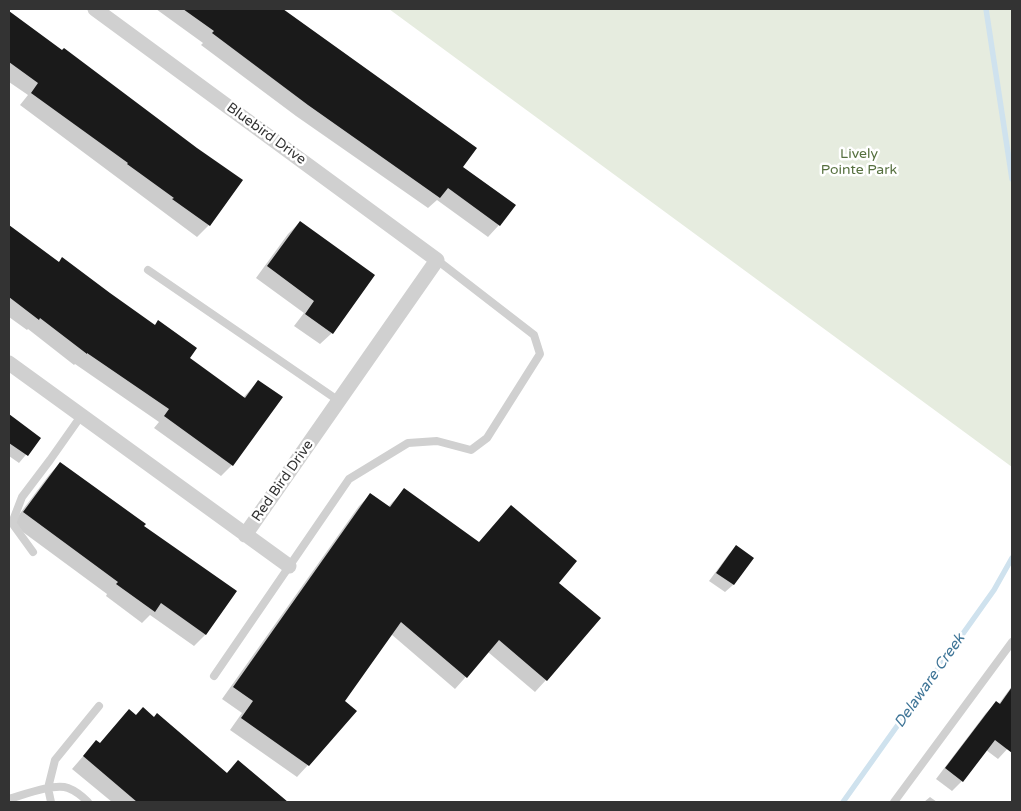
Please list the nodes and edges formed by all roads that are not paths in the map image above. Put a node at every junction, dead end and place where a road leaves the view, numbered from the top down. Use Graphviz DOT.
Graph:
graph roads {
  1 [pos="95,9"];
  2 [pos="437,260"];
  3 [pos="148,270"];
  4 [pos="9,363"];
  5 [pos="339,401"];
  6 [pos="81,416"];
  7 [pos="245,536"];
  8 [pos="33,552"];
  9 [pos="289,566"];
  10 [pos="1012,642"];
  11 [pos="214,676"];
  12 [pos="99,706"];
  13 [pos="48,788"];
  14 [pos="9,800"];
  15 [pos="50,802"];
  16 [pos="88,802"];
  17 [pos="894,802"];
  1 -- 2 [label="street, Bluebird Drive"];
  2 -- 5 [label="street, Red Bird Drive"];
  2 -- 9 [label="lane"];
  3 -- 5 [label="lane"];
  4 -- 6 [label="street, Red Bird Drive"];
  5 -- 7 [label="street, Red Bird Drive"];
  6 -- 7 [label="street, Red Bird Drive"];
  6 -- 8 [label="lane"];
  7 -- 9 [label="street"];
  9 -- 11 [label="lane"];
  10 -- 17 [label="lane"];
  12 -- 13 [label="lane"];
  13 -- 14 [label="lane"];
  13 -- 15 [label="lane"];
  13 -- 16 [label="lane"];
}
